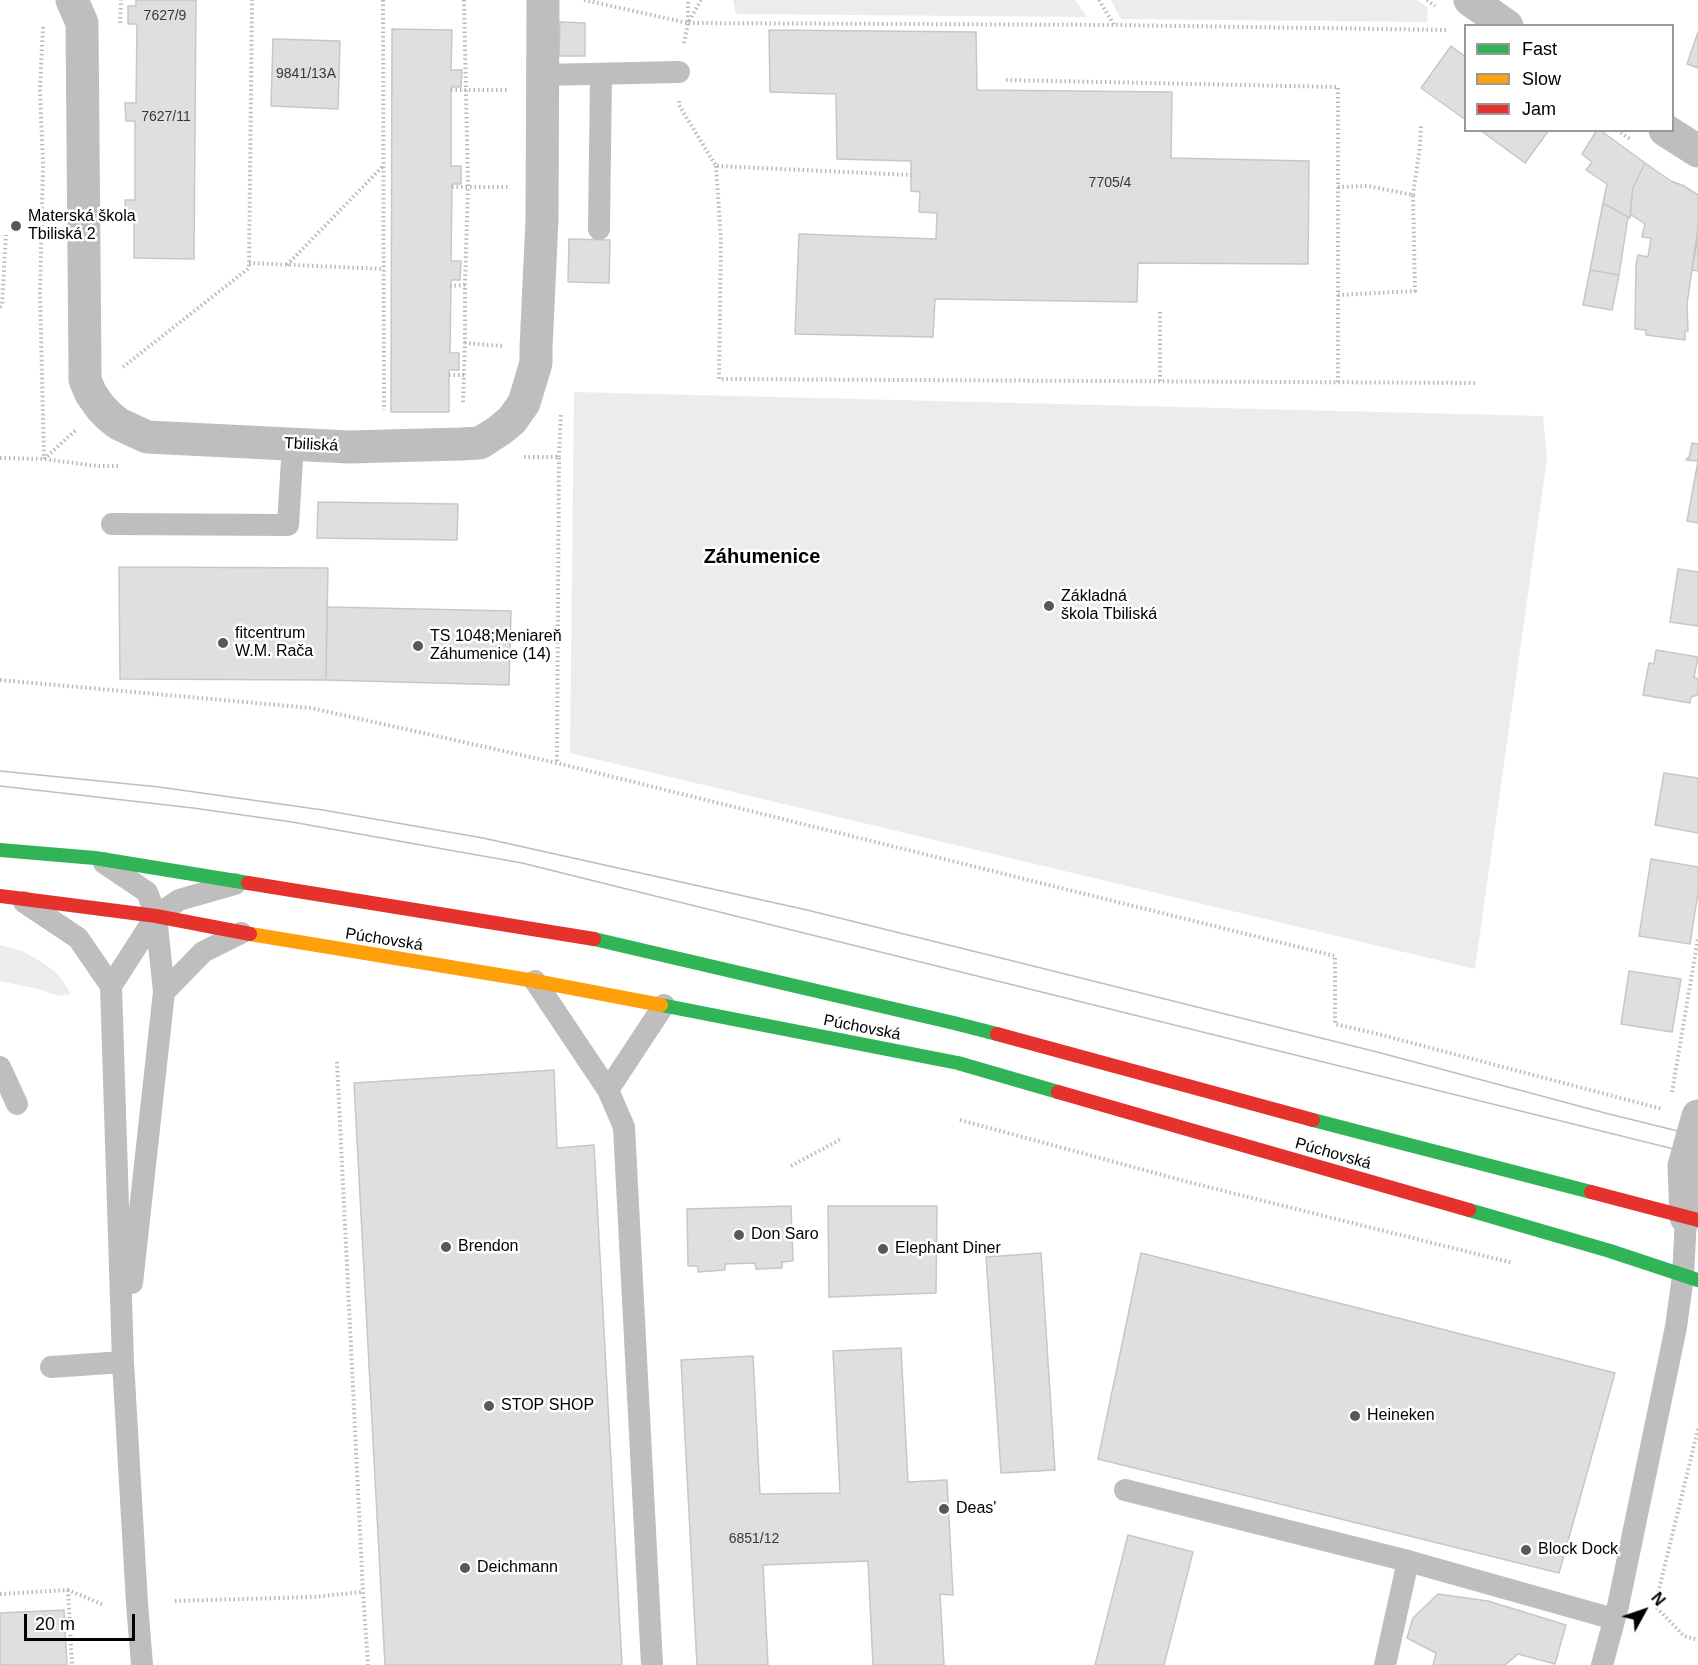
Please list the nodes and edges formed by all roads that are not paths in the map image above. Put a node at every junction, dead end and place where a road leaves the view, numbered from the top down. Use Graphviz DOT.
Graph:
graph roads {
  1 [pos="72,0"];
  2 [pos="543,0"];
  3 [pos="1470,0"];
  4 [pos="1504,24"];
  5 [pos="679,72"];
  6 [pos="542,75"];
  7 [pos="602,75"];
  8 [pos="1668,132"];
  9 [pos="1698,151"];
  10 [pos="599,229"];
  11 [pos="293,444"];
  12 [pos="112,524"];
  13 [pos="0,850"];
  14 [pos="95,858"];
  15 [pos="243,882"];
  16 [pos="9,897"];
  17 [pos="156,916"];
  18 [pos="241,933"];
  19 [pos="535,981"];
  20 [pos="111,986"];
  21 [pos="164,992"];
  22 [pos="664,1005"];
  23 [pos="0,1067"];
  24 [pos="608,1090"];
  25 [pos="17,1104"];
  26 [pos="1683,1113"];
  27 [pos="1692,1219"];
  28 [pos="1691,1278"];
  29 [pos="123,1362"];
  30 [pos="51,1366"];
  31 [pos="1125,1491"];
  32 [pos="1408,1561"];
  33 [pos="1614,1619"];
  34 [pos="142,1665"];
  35 [pos="652,1665"];
  36 [pos="1384,1665"];
  37 [pos="1602,1665"];
  1 -- 11 [label="street, Tbiliská"];
  2 -- 6 [label="street, Tbiliská"];
  3 -- 4 [label="street"];
  5 -- 7 [label="lane"];
  6 -- 7 [label="lane"];
  6 -- 11 [label="street, Tbiliská"];
  7 -- 10 [label="lane"];
  8 -- 9 [label="street"];
  11 -- 12 [label="lane"];
  13 -- 14 [label="main road, Púchovská"];
  14 -- 15 [label="main road, Púchovská"];
  14 -- 17 [label="lane"];
  15 -- 17 [label="lane"];
  15 -- 27 [label="main road, Púchovská"];
  16 -- 17 [label="main road, Púchovská"];
  16 -- 20 [label="lane"];
  17 -- 18 [label="main road, Púchovská"];
  17 -- 20 [label="lane"];
  17 -- 21 [label="lane"];
  18 -- 19 [label="main road, Púchovská"];
  18 -- 21 [label="lane"];
  19 -- 22 [label="main road, Púchovská"];
  19 -- 24 [label="lane"];
  20 -- 29 [label="lane"];
  21 -- 29 [label="lane"];
  22 -- 24 [label="lane"];
  22 -- 28 [label="main road, Púchovská"];
  23 -- 25 [label="lane"];
  24 -- 35 [label="lane"];
  26 -- 27 [label="street"];
  27 -- 28 [label="lane"];
  28 -- 33 [label="lane"];
  29 -- 30 [label="lane"];
  29 -- 34 [label="lane"];
  31 -- 32 [label="lane"];
  32 -- 33 [label="lane"];
  32 -- 36 [label="lane"];
  33 -- 37 [label="lane"];
}
